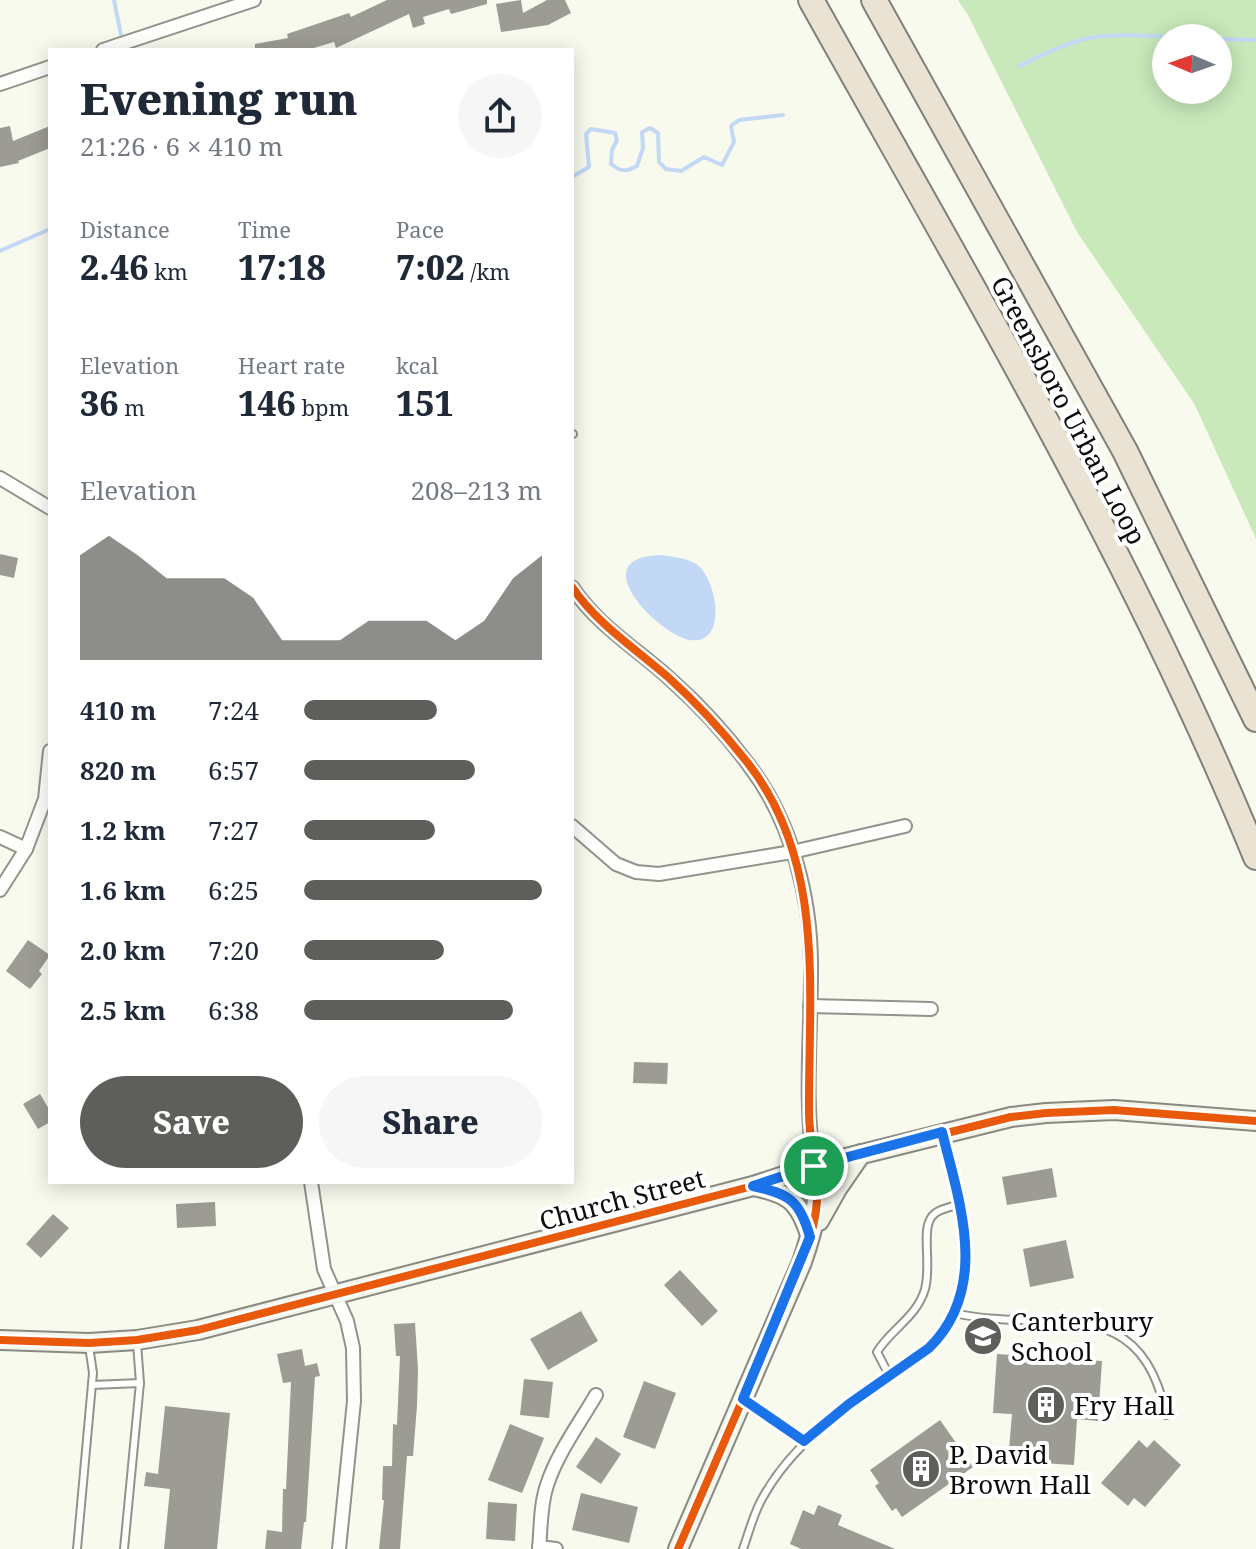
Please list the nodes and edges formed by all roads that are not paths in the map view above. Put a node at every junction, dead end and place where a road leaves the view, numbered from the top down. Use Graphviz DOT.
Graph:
graph roads {
  1 [pos="254,0"];
  2 [pos="811,0"];
  3 [pos="874,0"];
  4 [pos="109,48"];
  5 [pos="48,68"];
  6 [pos="0,84"];
  7 [pos="0,478"];
  8 [pos="48,507"];
  9 [pos="574,589"];
  10 [pos="1256,719"];
  11 [pos="48,770"];
  12 [pos="905,826"];
  13 [pos="574,828"];
  14 [pos="0,837"];
  15 [pos="26,849"];
  16 [pos="792,852"];
  17 [pos="1256,857"];
  18 [pos="0,890"];
  19 [pos="810,1006"];
  20 [pos="931,1009"];
  21 [pos="1256,1121"];
  22 [pos="942,1132"];
  23 [pos="861,1154"];
  24 [pos="814,1166"];
  25 [pos="311,1184"];
  26 [pos="753,1186"];
  27 [pos="960,1204"];
  28 [pos="810,1237"];
  29 [pos="336,1295"];
  30 [pos="955,1313"];
  31 [pos="0,1340"];
  32 [pos="137,1340"];
  33 [pos="89,1343"];
  34 [pos="890,1377"];
  35 [pos="140,1383"];
  36 [pos="92,1385"];
  37 [pos="596,1395"];
  38 [pos="743,1399"];
  39 [pos="1166,1415"];
  40 [pos="804,1441"];
  41 [pos="539,1548"];
  42 [pos="77,1549"];
  43 [pos="124,1549"];
  44 [pos="339,1549"];
  45 [pos="556,1549"];
  46 [pos="678,1549"];
  47 [pos="743,1549"];
  1 -- 4 [label="street"];
  2 -- 17 [label="highway, Greensboro Urban Loop"];
  3 -- 10 [label="highway, Greensboro Urban Loop"];
  5 -- 6 [label="street"];
  7 -- 8 [label="street"];
  9 -- 16 [label="street"];
  11 -- 15 [label="street"];
  12 -- 16 [label="street"];
  13 -- 16 [label="street"];
  14 -- 15 [label="street"];
  15 -- 18 [label="street"];
  16 -- 19 [label="street"];
  19 -- 20 [label="street"];
  19 -- 24 [label="street"];
  21 -- 22 [label="street, Church Street"];
  22 -- 23 [label="street, Church Street"];
  22 -- 27 [label="lane"];
  23 -- 24 [label="street, Church Street"];
  23 -- 28 [label="street"];
  24 -- 26 [label="street, Church Street"];
  24 -- 28 [label="street"];
  25 -- 29 [label="street"];
  26 -- 28 [label="street"];
  26 -- 29 [label="street, Church Street"];
  27 -- 30 [label="lane"];
  27 -- 34 [label="lane"];
  28 -- 38 [label="street"];
  29 -- 32 [label="street, Church Street"];
  29 -- 44 [label="street"];
  30 -- 34 [label="lane"];
  30 -- 39 [label="lane"];
  31 -- 33 [label="street, Church Street"];
  32 -- 33 [label="street, Church Street"];
  32 -- 35 [label="lane"];
  33 -- 36 [label="lane"];
  34 -- 40 [label="lane"];
  35 -- 36 [label="lane"];
  35 -- 43 [label="lane"];
  36 -- 42 [label="lane"];
  37 -- 41 [label="street"];
  38 -- 40 [label="lane"];
  38 -- 46 [label="street"];
  40 -- 47 [label="lane"];
  41 -- 45 [label="street"];
}
